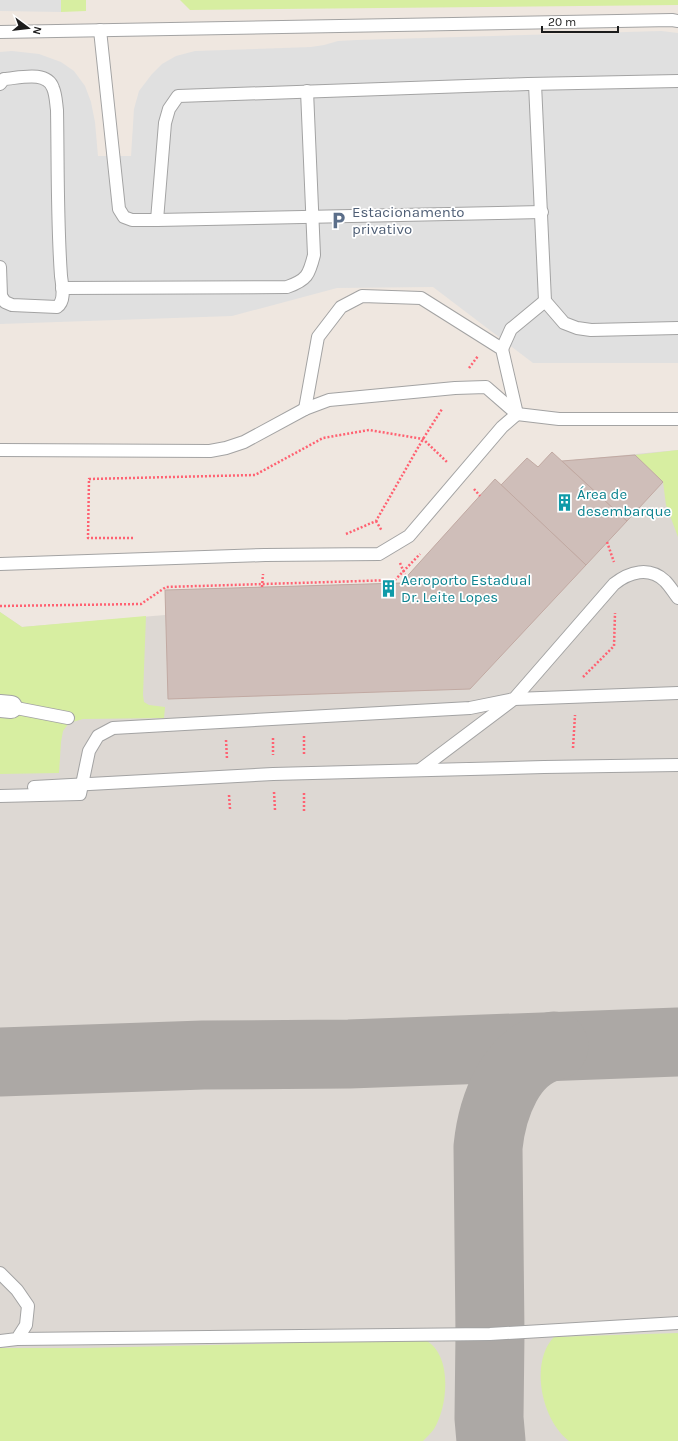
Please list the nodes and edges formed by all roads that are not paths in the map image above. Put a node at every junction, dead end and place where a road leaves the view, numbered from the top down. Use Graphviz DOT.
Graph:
graph roads {
  1 [pos="678,21"];
  2 [pos="100,30"];
  3 [pos="0,32"];
  4 [pos="678,81"];
  5 [pos="0,84"];
  6 [pos="535,84"];
  7 [pos="307,91"];
  8 [pos="542,212"];
  9 [pos="312,217"];
  10 [pos="157,220"];
  11 [pos="0,267"];
  12 [pos="62,288"];
  13 [pos="545,302"];
  14 [pos="678,328"];
  15 [pos="502,349"];
  16 [pos="305,408"];
  17 [pos="517,414"];
  18 [pos="678,419"];
  19 [pos="0,450"];
  20 [pos="0,564"];
  21 [pos="678,598"];
  22 [pos="678,693"];
  23 [pos="514,699"];
  24 [pos="5,707"];
  25 [pos="68,718"];
  26 [pos="678,765"];
  27 [pos="421,769"];
  28 [pos="82,784"];
  29 [pos="0,789"];
  30 [pos="0,796"];
  31 [pos="0,1273"];
  32 [pos="678,1323"];
  33 [pos="17,1339"];
  34 [pos="0,1341"];
  1 -- 2 [label="lane"];
  2 -- 3 [label="lane"];
  2 -- 10 [label="lane"];
  4 -- 6 [label="lane"];
  5 -- 12 [label="lane"];
  6 -- 7 [label="lane"];
  6 -- 8 [label="lane"];
  7 -- 9 [label="lane"];
  7 -- 10 [label="lane"];
  8 -- 9 [label="lane"];
  8 -- 13 [label="lane"];
  9 -- 10 [label="lane"];
  9 -- 12 [label="lane"];
  11 -- 12 [label="lane"];
  13 -- 14 [label="lane"];
  13 -- 15 [label="lane"];
  15 -- 16 [label="lane"];
  15 -- 17 [label="lane"];
  16 -- 17 [label="lane"];
  16 -- 19 [label="lane"];
  17 -- 18 [label="lane"];
  17 -- 20 [label="lane"];
  21 -- 23 [label="lane"];
  22 -- 23 [label="lane"];
  23 -- 27 [label="lane"];
  23 -- 28 [label="lane"];
  24 -- 25 [label="lane"];
  26 -- 27 [label="lane"];
  27 -- 28 [label="lane"];
  28 -- 29 [label="lane"];
  28 -- 30 [label="lane"];
  31 -- 33 [label="lane"];
  32 -- 33 [label="lane"];
  33 -- 34 [label="lane"];
}
